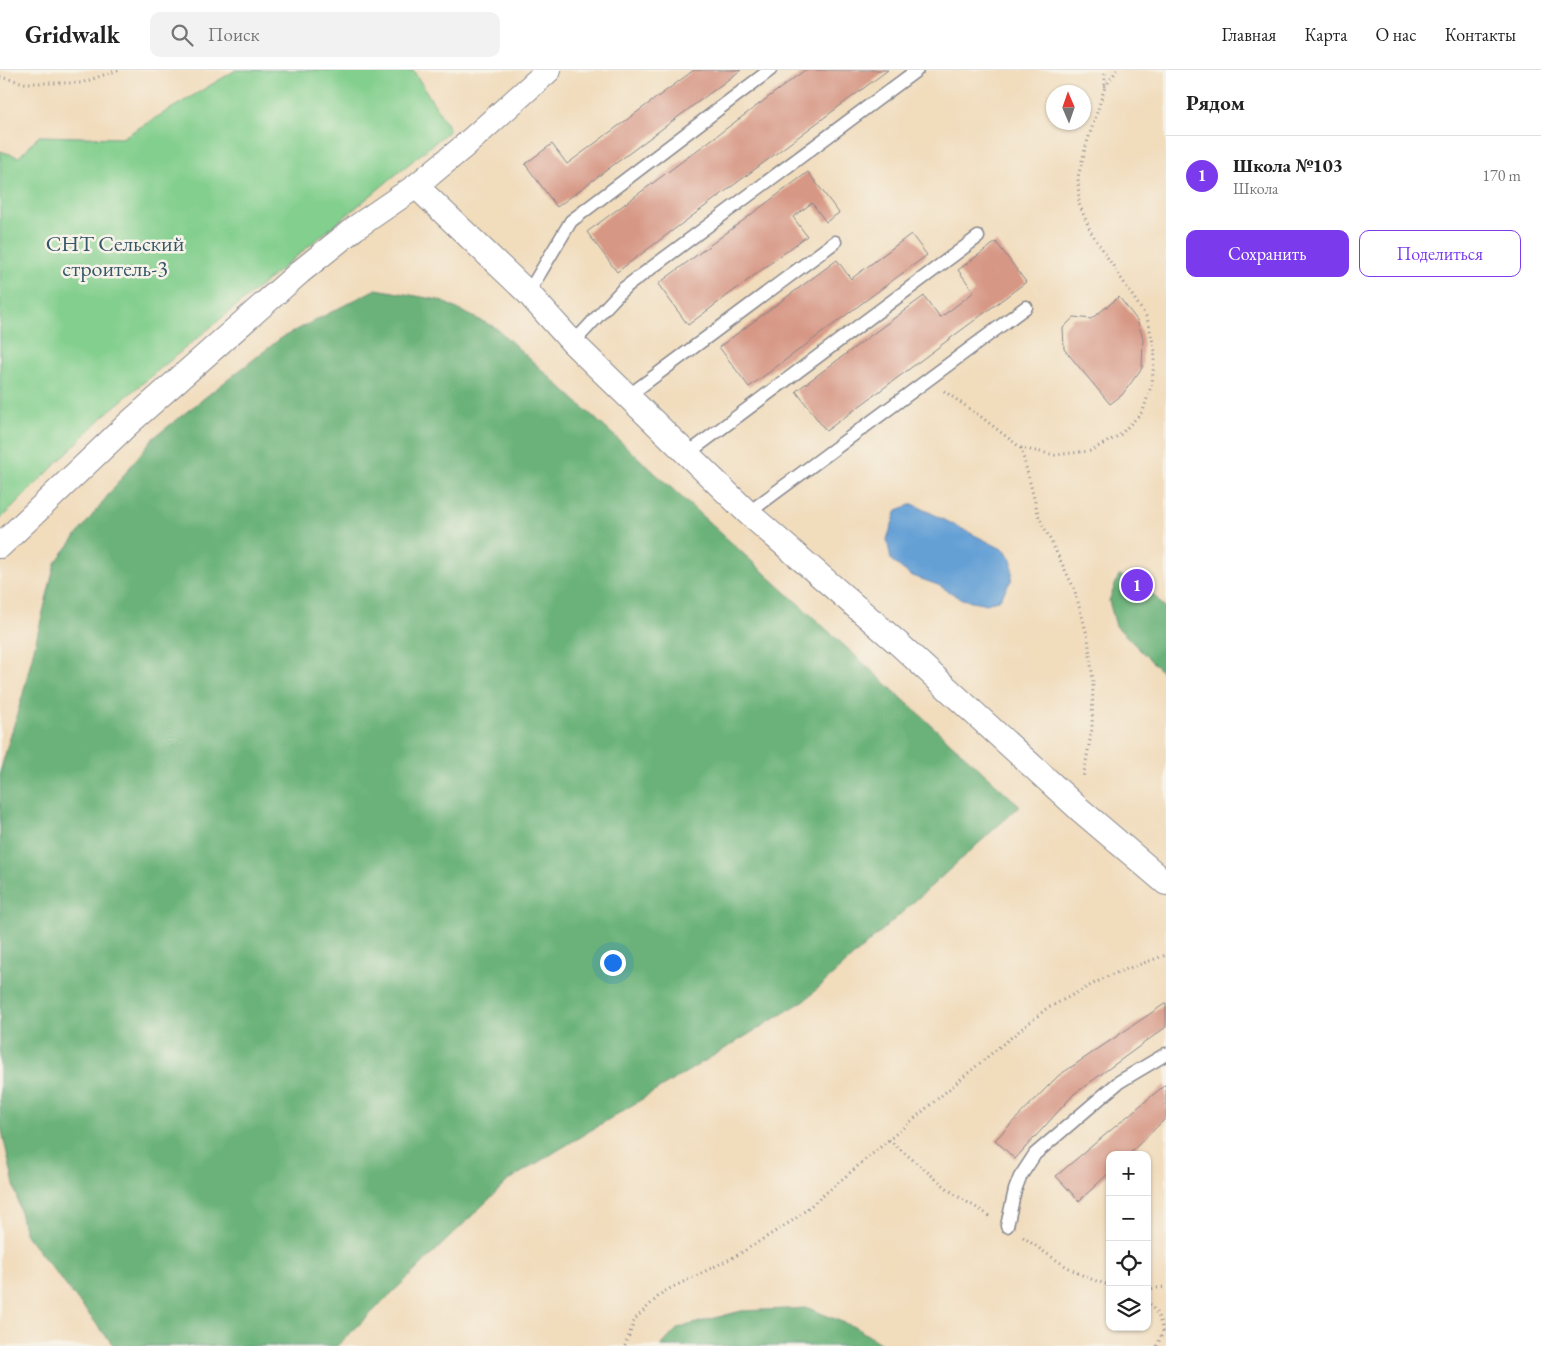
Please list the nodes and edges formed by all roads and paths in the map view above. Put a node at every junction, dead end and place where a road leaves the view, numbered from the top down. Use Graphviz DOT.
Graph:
graph roads {
  1 [pos="118,70"];
  2 [pos="549,70"];
  3 [pos="770,70"];
  4 [pos="917,70"];
  5 [pos="1105,70"];
  6 [pos="1117,70"];
  7 [pos="0,77"];
  8 [pos="1105,87"];
  9 [pos="416,186"];
  10 [pos="978,237"];
  11 [pos="835,242"];
  12 [pos="528,293"];
  13 [pos="1026,307"];
  14 [pos="573,343"];
  15 [pos="927,380"];
  16 [pos="628,396"];
  17 [pos="1021,448"];
  18 [pos="687,454"];
  19 [pos="748,514"];
  20 [pos="0,546"];
  21 [pos="1078,808"];
  22 [pos="1166,883"];
  23 [pos="1166,955"];
  24 [pos="1166,1054"];
  25 [pos="1007,1226"];
  26 [pos="1166,1287"];
  27 [pos="1151,1289"];
  28 [pos="1151,1305"];
  29 [pos="1166,1325"];
  30 [pos="1163,1331"];
  31 [pos="625,1346"];
  32 [pos="1157,1346"];
  1 -- 7 [label="path"];
  2 -- 9 [label="street"];
  3 -- 12 [label="lane"];
  4 -- 14 [label="lane"];
  5 -- 8 [label="path"];
  6 -- 8 [label="path"];
  8 -- 17 [label="path"];
  9 -- 12 [label="street"];
  9 -- 20 [label="street"];
  10 -- 18 [label="lane"];
  11 -- 16 [label="lane"];
  12 -- 14 [label="street"];
  13 -- 15 [label="lane"];
  14 -- 16 [label="street"];
  15 -- 17 [label="path"];
  15 -- 19 [label="lane"];
  16 -- 18 [label="street"];
  17 -- 21 [label="path"];
  18 -- 19 [label="street"];
  19 -- 21 [label="street"];
  21 -- 22 [label="street"];
  23 -- 31 [label="path"];
  24 -- 25 [label="lane"];
  26 -- 27 [label="path"];
  28 -- 30 [label="path"];
  29 -- 30 [label="path"];
  30 -- 32 [label="path"];
}
